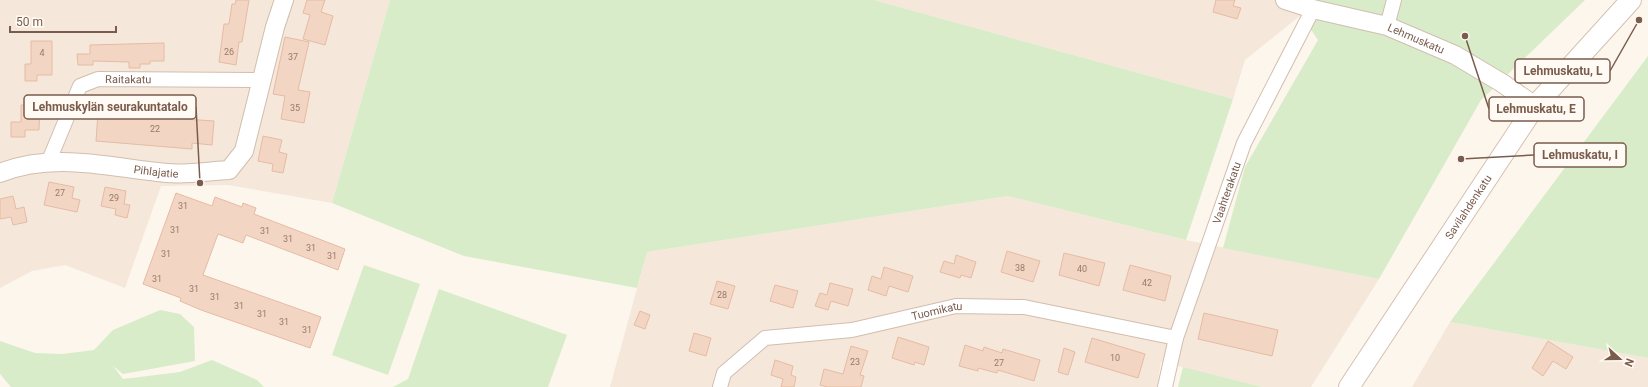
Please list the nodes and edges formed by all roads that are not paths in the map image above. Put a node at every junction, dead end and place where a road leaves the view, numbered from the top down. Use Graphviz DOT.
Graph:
graph roads {
  1 [pos="284,0"];
  2 [pos="1285,0"];
  3 [pos="1394,0"];
  4 [pos="1631,0"];
  5 [pos="1313,8"];
  6 [pos="1387,26"];
  7 [pos="262,80"];
  8 [pos="1535,106"];
  9 [pos="48,163"];
  10 [pos="0,173"];
  11 [pos="1176,338"];
  12 [pos="720,387"];
  13 [pos="1165,387"];
  14 [pos="1349,387"];
  1 -- 7 [label="street, Pihlajatie"];
  2 -- 5 [label="street, Lehmuskatu"];
  3 -- 6 [label="street"];
  4 -- 8 [label="main road, Savilahdenkatu"];
  5 -- 6 [label="street, Lehmuskatu"];
  5 -- 11 [label="street, Vaahterakatu"];
  6 -- 8 [label="street, Lehmuskatu"];
  7 -- 9 [label="street, Raitakatu"];
  7 -- 9 [label="street, Pihlajatie"];
  8 -- 14 [label="main road, Savilahdenkatu"];
  9 -- 10 [label="street, Pihlajatie"];
  11 -- 12 [label="street, Tuomikatu"];
  11 -- 13 [label="street, Vaahterakatu"];
}
